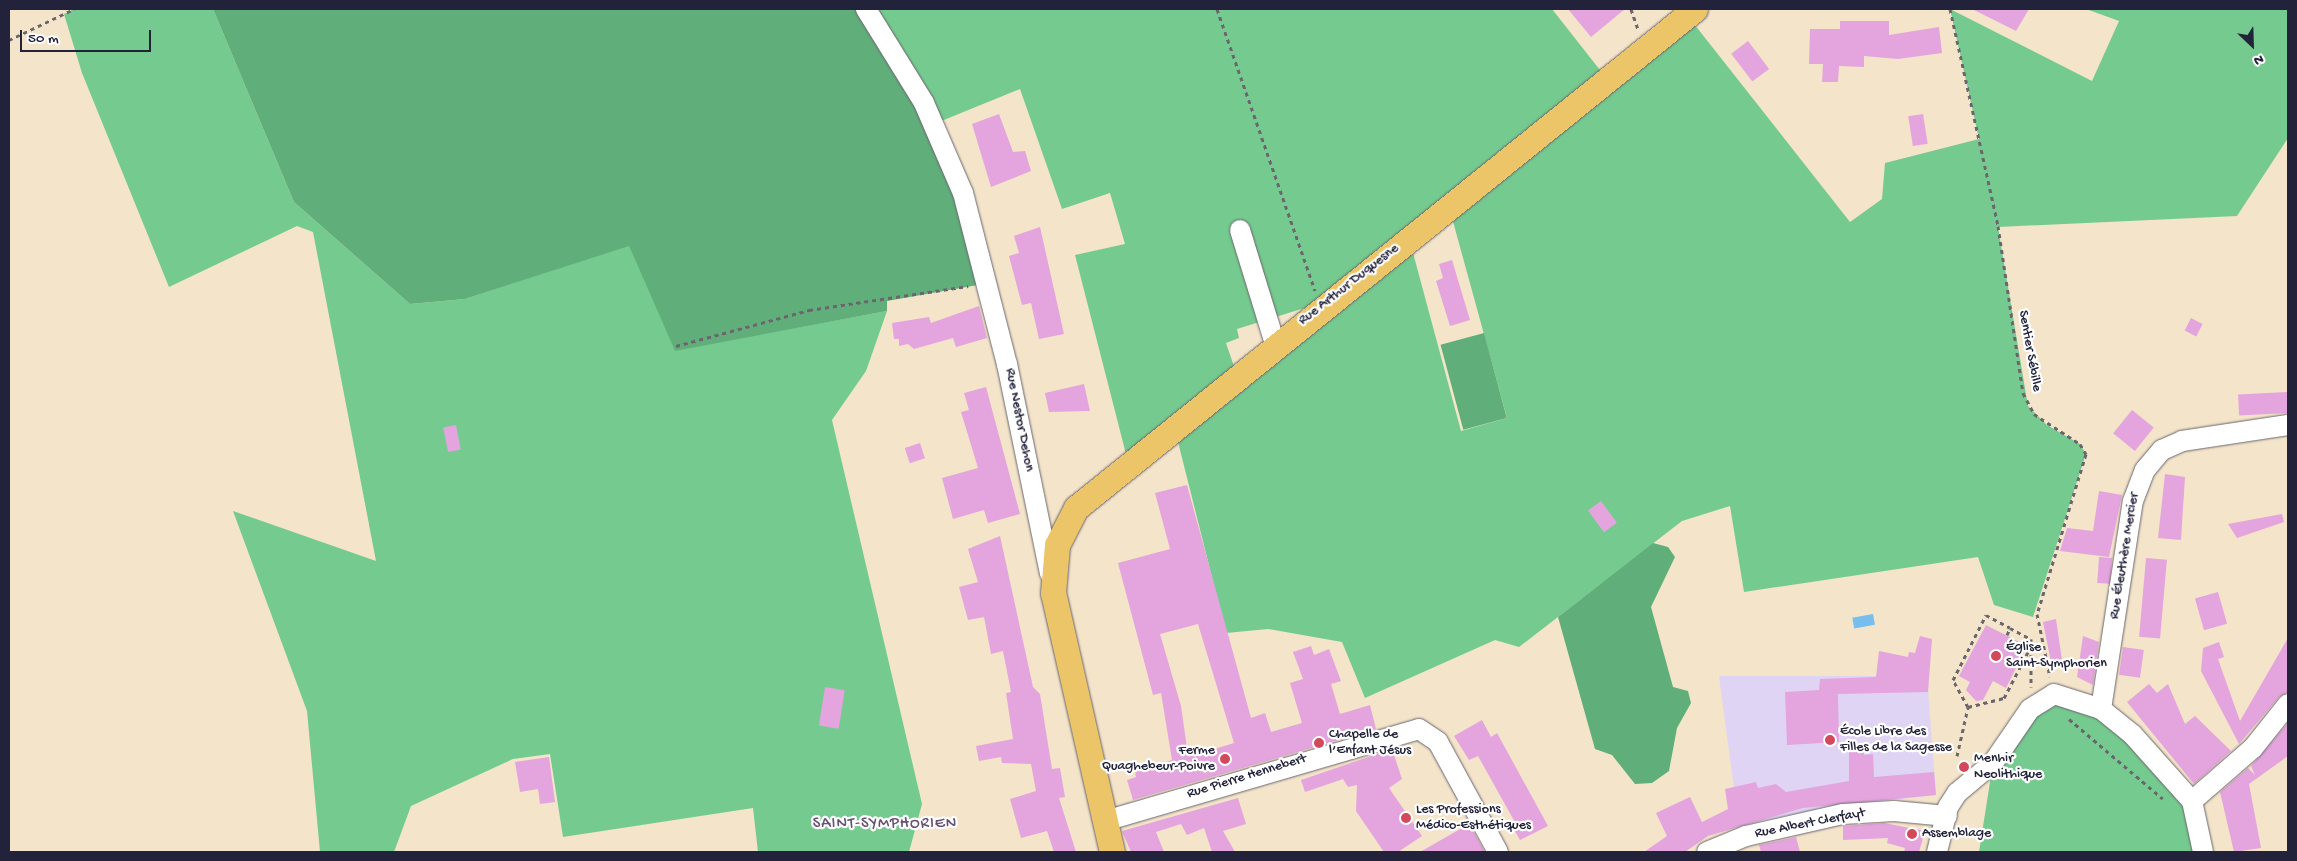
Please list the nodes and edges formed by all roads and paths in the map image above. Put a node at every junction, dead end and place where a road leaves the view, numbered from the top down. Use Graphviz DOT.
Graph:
graph roads {
  1 [pos="74,9"];
  2 [pos="866,9"];
  3 [pos="1218,9"];
  4 [pos="1695,9"];
  5 [pos="1950,9"];
  6 [pos="9,40"];
  7 [pos="1240,230"];
  8 [pos="989,283"];
  9 [pos="1321,308"];
  10 [pos="1275,344"];
  11 [pos="676,346"];
  12 [pos="2288,425"];
  13 [pos="1054,593"];
  14 [pos="2010,628"];
  15 [pos="2031,646"];
  16 [pos="2054,694"];
  17 [pos="2288,704"];
  18 [pos="1968,707"];
  19 [pos="2101,709"];
  20 [pos="1957,756"];
  21 [pos="2192,801"];
  22 [pos="1947,816"];
  23 [pos="1105,821"];
  24 [pos="1112,852"];
  25 [pos="1498,852"];
  26 [pos="1707,852"];
  27 [pos="1937,852"];
  28 [pos="2203,852"];
  1 -- 6 [label="path"];
  2 -- 8 [label="street, Rue Nestor Dehon"];
  3 -- 9 [label="path"];
  4 -- 9 [label="main road, Rue Arthur Duquesne"];
  5 -- 16 [label="path, Sentier Sébille"];
  7 -- 10 [label="street"];
  8 -- 11 [label="path"];
  8 -- 13 [label="street, Rue Nestor Dehon"];
  9 -- 10 [label="main road, Rue Arthur Duquesne"];
  10 -- 13 [label="main road, Rue Arthur Duquesne"];
  12 -- 19 [label="street, Rue Éleuthère Mercier"];
  13 -- 23 [label="main road, Rue Nestor Dehon"];
  14 -- 18 [label="path"];
  15 -- 18 [label="path"];
  16 -- 19 [label="street"];
  16 -- 22 [label="street"];
  17 -- 21 [label="street"];
  18 -- 20 [label="path"];
  19 -- 21 [label="street"];
  21 -- 28 [label="street"];
  22 -- 26 [label="street, Rue Albert Clerfayt"];
  22 -- 27 [label="street"];
  23 -- 24 [label="main road, Rue Nestor Dehon"];
  23 -- 25 [label="street, Rue Pierre Hennebert"];
}
